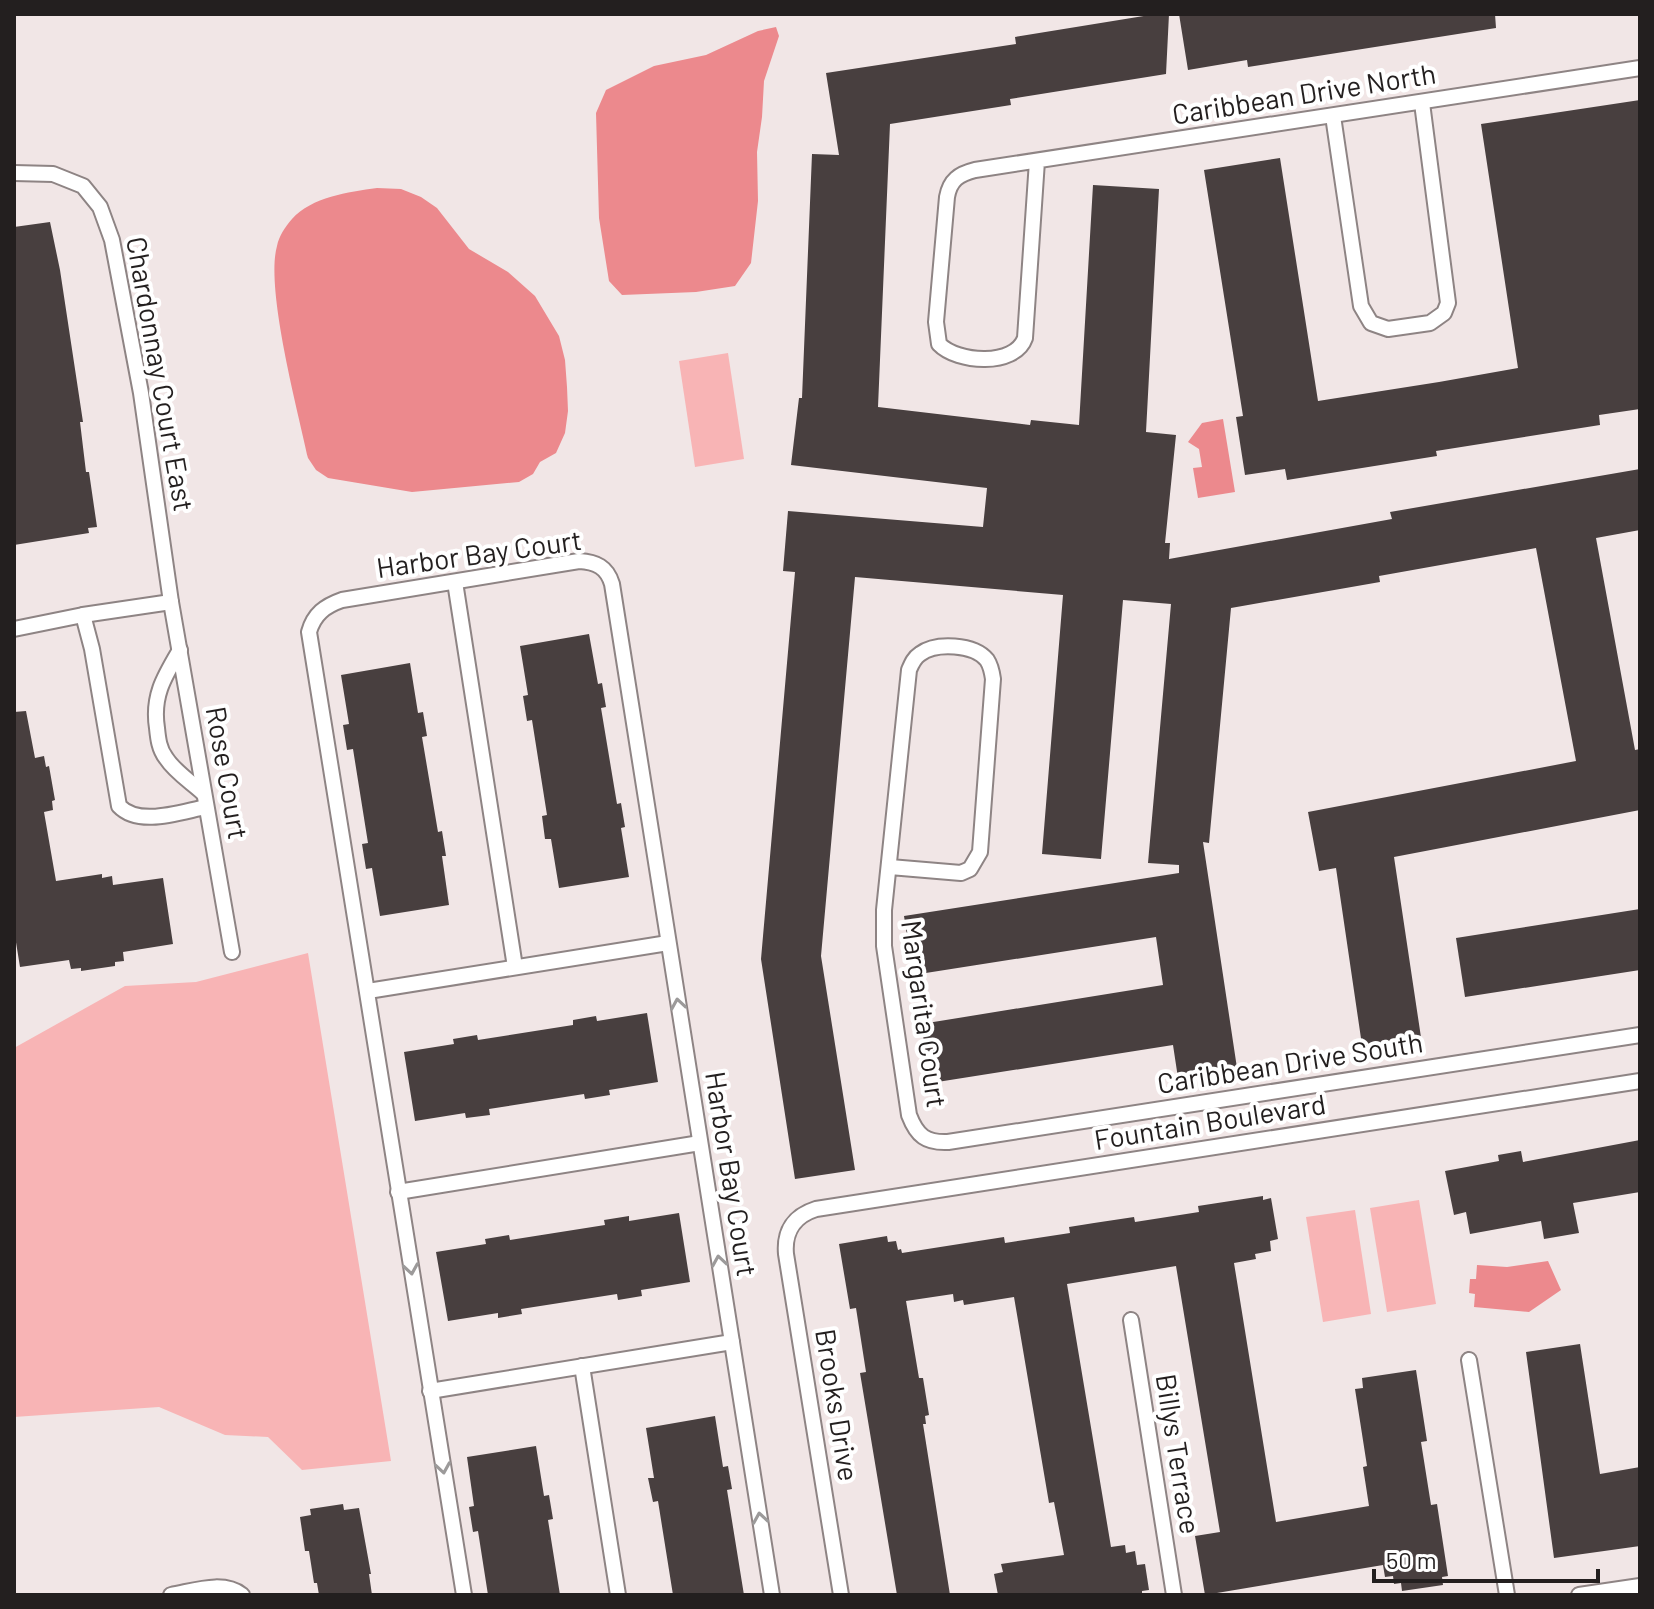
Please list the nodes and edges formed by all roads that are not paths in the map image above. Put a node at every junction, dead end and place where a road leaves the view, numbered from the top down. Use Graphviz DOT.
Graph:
graph roads {
  1 [pos="1640,68"];
  2 [pos="1422,103"];
  3 [pos="1333,116"];
  4 [pos="1037,161"];
  5 [pos="14,173"];
  6 [pos="455,582"];
  7 [pos="171,602"];
  8 [pos="83,615"];
  9 [pos="14,629"];
  10 [pos="180,650"];
  11 [pos="205,800"];
  12 [pos="890,867"];
  13 [pos="668,943"];
  14 [pos="232,952"];
  15 [pos="515,967"];
  16 [pos="368,991"];
  17 [pos="1640,1035"];
  18 [pos="1640,1081"];
  19 [pos="948,1142"];
  20 [pos="700,1143"];
  21 [pos="398,1192"];
  22 [pos="792,1224"];
  23 [pos="1131,1320"];
  24 [pos="732,1342"];
  25 [pos="1469,1360"];
  26 [pos="582,1366"];
  27 [pos="430,1391"];
  28 [pos="1640,1586"];
  29 [pos="171,1595"];
  30 [pos="242,1595"];
  31 [pos="464,1595"];
  32 [pos="618,1595"];
  33 [pos="772,1595"];
  34 [pos="841,1595"];
  35 [pos="1174,1595"];
  36 [pos="1507,1595"];
  37 [pos="1579,1595"];
  1 -- 2 [label="lane, Caribbean Drive North"];
  2 -- 3 [label="lane, Caribbean Drive North"];
  2 -- 3 [label="lane"];
  3 -- 4 [label="lane, Caribbean Drive North"];
  4 -- 4 [label="lane, Caribbean Drive North"];
  5 -- 7 [label="lane, Chardonnay Court East"];
  6 -- 13 [label="lane, Harbor Bay Court"];
  6 -- 15 [label="lane"];
  6 -- 16 [label="lane, Harbor Bay Court"];
  7 -- 8 [label="lane"];
  7 -- 10 [label="lane, Rose Court"];
  8 -- 9 [label="lane"];
  8 -- 11 [label="lane"];
  10 -- 11 [label="lane, Rose Court"];
  10 -- 11 [label="lane"];
  11 -- 14 [label="lane, Rose Court"];
  12 -- 12 [label="lane, Margarita Court"];
  12 -- 19 [label="lane, Margarita Court"];
  13 -- 15 [label="lane"];
  20 -- 13 [label="lane, Harbor Bay Court, one-way"];
  15 -- 16 [label="lane"];
  16 -- 21 [label="lane, Harbor Bay Court"];
  17 -- 19 [label="lane, Caribbean Drive South"];
  18 -- 22 [label="lane, Fountain Boulevard"];
  20 -- 21 [label="lane"];
  24 -- 20 [label="lane, Harbor Bay Court, one-way"];
  21 -- 27 [label="lane, Harbor Bay Court, one-way"];
  22 -- 34 [label="lane, Brooks Drive"];
  23 -- 35 [label="lane, Billys Terrace"];
  24 -- 26 [label="lane"];
  33 -- 24 [label="lane, Harbor Bay Court, one-way"];
  25 -- 36 [label="lane"];
  26 -- 27 [label="lane"];
  26 -- 32 [label="lane"];
  27 -- 31 [label="lane, Harbor Bay Court, one-way"];
  28 -- 37 [label="lane"];
  29 -- 30 [label="lane"];
}
